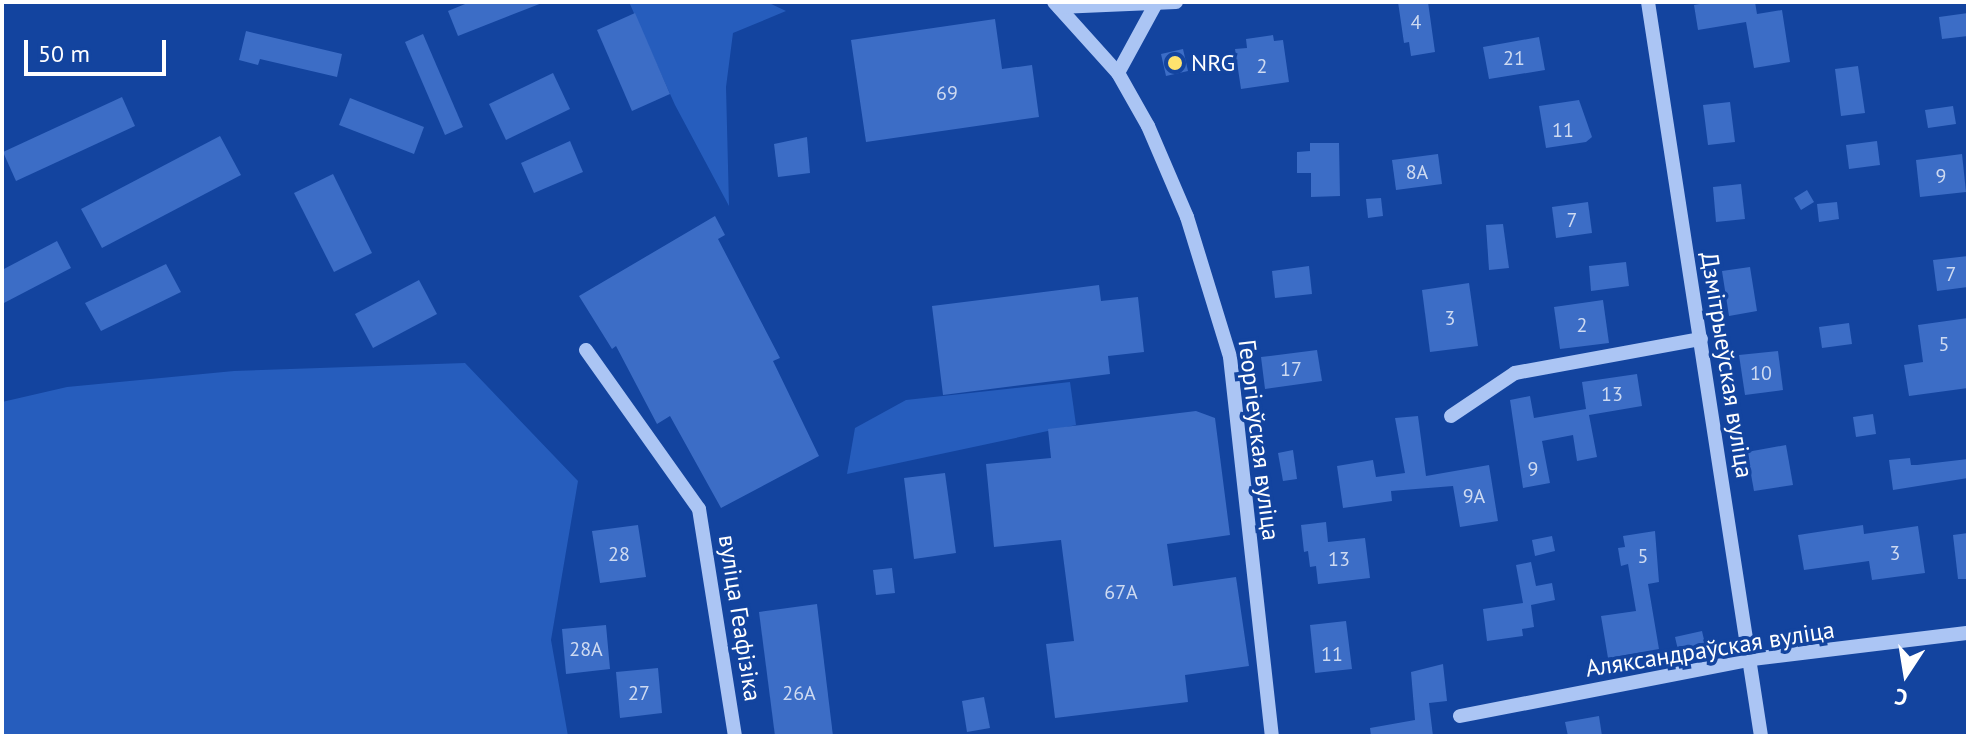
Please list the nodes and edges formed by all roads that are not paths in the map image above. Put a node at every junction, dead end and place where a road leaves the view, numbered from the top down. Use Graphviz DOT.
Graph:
graph roads {
  1 [pos="1176,2"];
  2 [pos="1648,2"];
  3 [pos="1057,5"];
  4 [pos="1155,5"];
  5 [pos="1118,73"];
  6 [pos="1701,339"];
  7 [pos="586,350"];
  8 [pos="1451,416"];
  9 [pos="1968,633"];
  10 [pos="1752,659"];
  11 [pos="1460,716"];
  12 [pos="735,736"];
  13 [pos="1272,736"];
  14 [pos="1761,736"];
  1 -- 4 [label="street"];
  2 -- 6 [label="street, Дзмітрыеўская вуліца"];
  3 -- 4 [label="street"];
  3 -- 5 [label="street, Георгіеўская вуліца"];
  4 -- 5 [label="street"];
  5 -- 13 [label="street, Георгіеўская вуліца"];
  6 -- 8 [label="street"];
  6 -- 10 [label="street, Дзмітрыеўская вуліца"];
  7 -- 12 [label="street, вуліца Геафізіка"];
  9 -- 10 [label="street, Аляксандраўская вуліца"];
  10 -- 11 [label="street, Аляксандраўская вуліца"];
  10 -- 14 [label="street, Дзмітрыеўская вуліца"];
}
